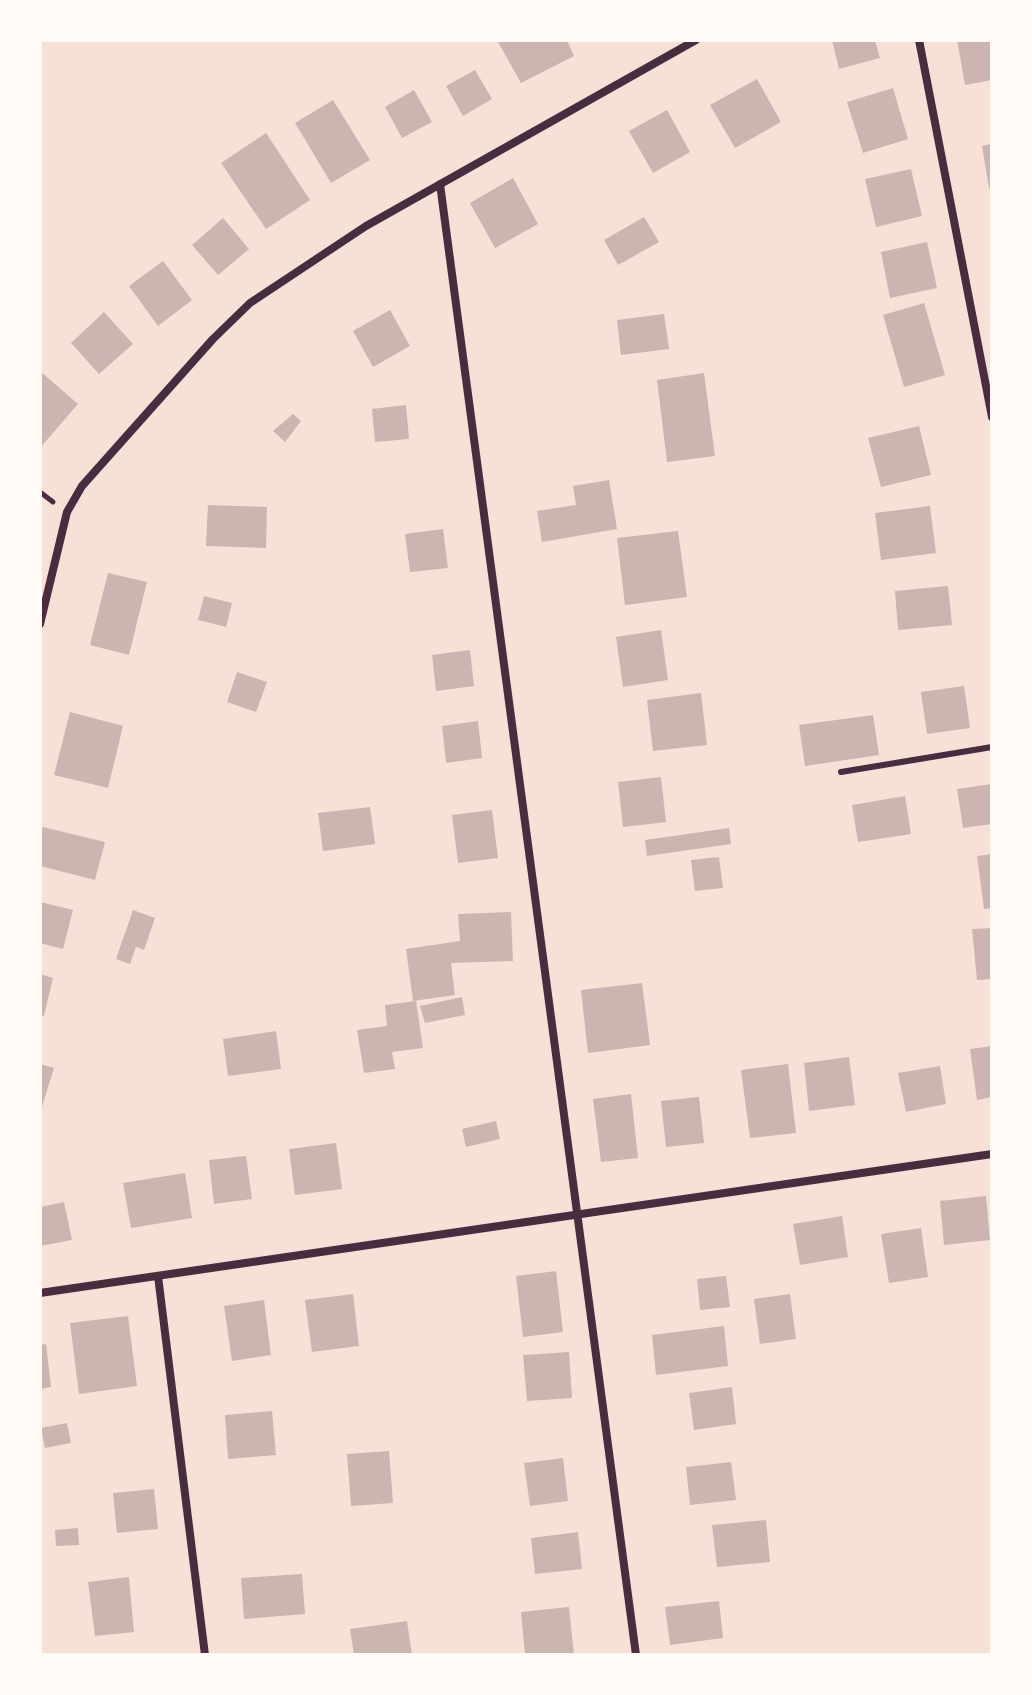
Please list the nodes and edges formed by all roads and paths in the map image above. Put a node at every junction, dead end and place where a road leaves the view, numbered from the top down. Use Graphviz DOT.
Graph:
graph roads {
  1 [pos="696,40"];
  2 [pos="919,40"];
  3 [pos="440,184"];
  4 [pos="992,417"];
  5 [pos="40,624"];
  6 [pos="992,747"];
  7 [pos="841,772"];
  8 [pos="992,1154"];
  9 [pos="577,1214"];
  10 [pos="158,1276"];
  11 [pos="40,1293"];
  12 [pos="205,1655"];
  13 [pos="636,1655"];
  1 -- 3 [label="street"];
  2 -- 4 [label="street"];
  3 -- 5 [label="street"];
  3 -- 9 [label="street"];
  6 -- 7 [label="lane"];
  8 -- 9 [label="street"];
  9 -- 10 [label="street"];
  9 -- 13 [label="street"];
  10 -- 11 [label="street"];
  10 -- 12 [label="street"];
}
